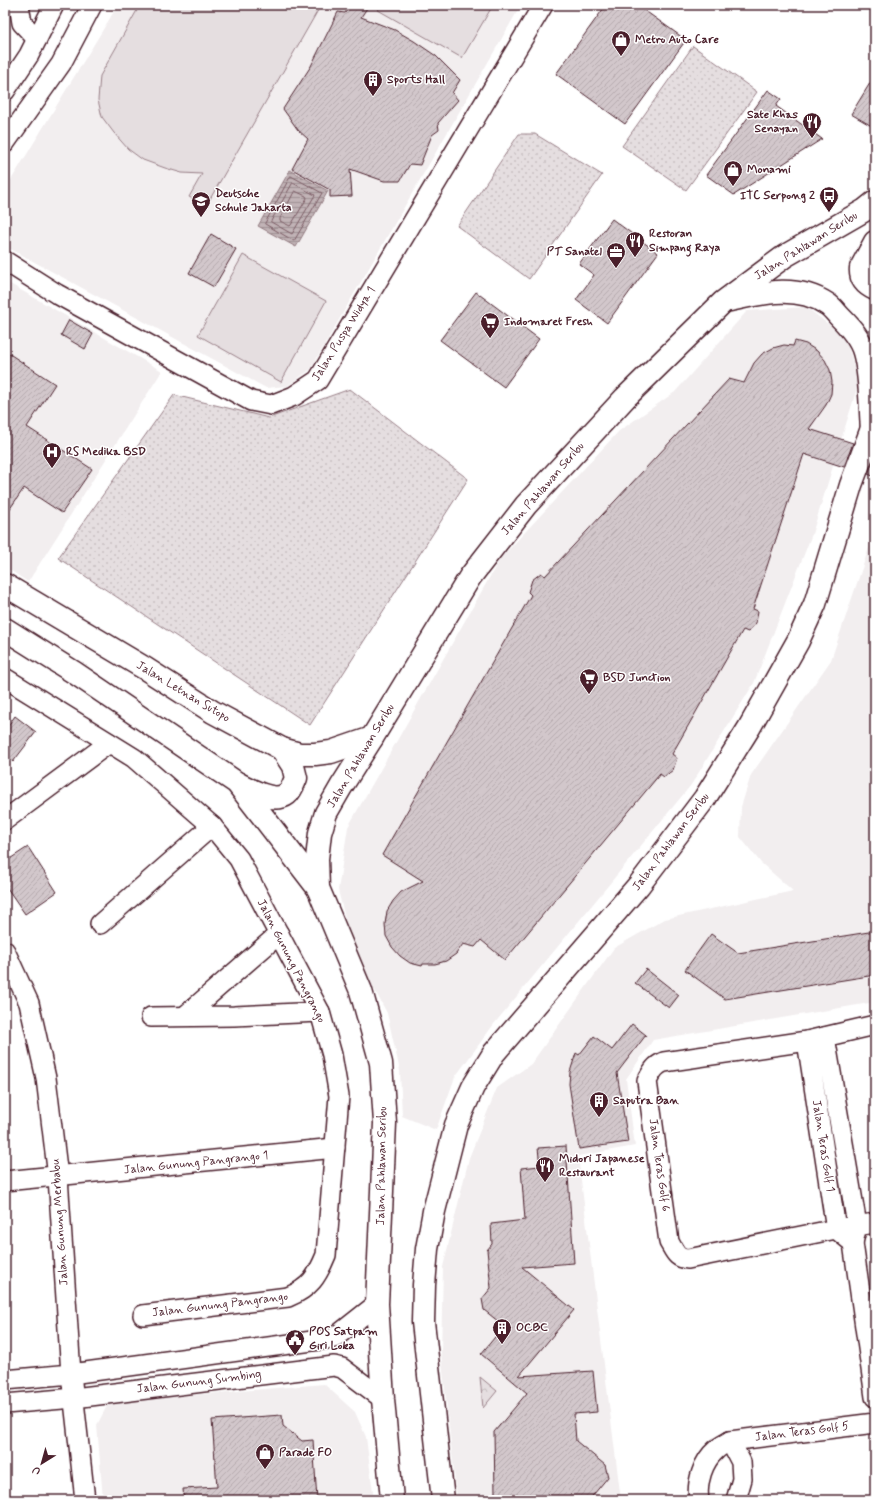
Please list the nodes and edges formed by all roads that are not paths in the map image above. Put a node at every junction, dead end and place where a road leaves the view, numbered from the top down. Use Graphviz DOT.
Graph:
graph roads {
  1 [pos="19,5"];
  2 [pos="54,5"];
  3 [pos="92,5"];
  4 [pos="543,5"];
  5 [pos="37,39"];
  6 [pos="5,91"];
  7 [pos="5,143"];
  8 [pos="875,202"];
  9 [pos="875,242"];
  10 [pos="5,261"];
  11 [pos="875,289"];
  12 [pos="723,302"];
  13 [pos="873,425"];
  14 [pos="5,585"];
  15 [pos="5,629"];
  16 [pos="5,678"];
  17 [pos="372,738"];
  18 [pos="109,743"];
  19 [pos="282,749"];
  20 [pos="237,783"];
  21 [pos="5,820"];
  22 [pos="212,826"];
  23 [pos="318,888"];
  24 [pos="100,924"];
  25 [pos="279,934"];
  26 [pos="5,951"];
  27 [pos="320,1012"];
  28 [pos="185,1016"];
  29 [pos="151,1017"];
  30 [pos="875,1025"];
  31 [pos="825,1037"];
  32 [pos="807,1041"];
  33 [pos="335,1148"];
  34 [pos="58,1177"];
  35 [pos="5,1181"];
  36 [pos="866,1224"];
  37 [pos="836,1229"];
  38 [pos="852,1243"];
  39 [pos="377,1304"];
  40 [pos="144,1315"];
  41 [pos="71,1374"];
  42 [pos="5,1380"];
  43 [pos="875,1397"];
  44 [pos="74,1398"];
  45 [pos="383,1399"];
  46 [pos="5,1404"];
  47 [pos="875,1423"];
  48 [pos="730,1441"];
  49 [pos="86,1500"];
  50 [pos="392,1500"];
  51 [pos="443,1500"];
  52 [pos="698,1500"];
  53 [pos="736,1500"];
  1 -- 5 [label="street"];
  2 -- 5 [label="street"];
  3 -- 7 [label="street"];
  4 -- 10 [label="street, Jalan Puspa Widya 1"];
  5 -- 6 [label="street"];
  8 -- 12 [label="main road, Jalan Pahlawan Seribu"];
  9 -- 11 [label="main road"];
  12 -- 13 [label="main road"];
  12 -- 17 [label="main road, Jalan Pahlawan Seribu"];
  13 -- 51 [label="main road, Jalan Pahlawan Seribu"];
  14 -- 19 [label="main road, Jalan Letnan Sutopo"];
  15 -- 20 [label="main road"];
  16 -- 18 [label="street, Jalan Gunung Pangrango"];
  17 -- 19 [label="main road, Jalan Letnan Sutopo"];
  17 -- 23 [label="main road, Jalan Pahlawan Seribu"];
  18 -- 21 [label="street"];
  18 -- 22 [label="street, Jalan Gunung Pangrango"];
  19 -- 20 [label="main road"];
  20 -- 23 [label="main road"];
  22 -- 24 [label="street"];
  22 -- 25 [label="street, Jalan Gunung Pangrango"];
  23 -- 39 [label="main road, Jalan Pahlawan Seribu"];
  25 -- 27 [label="street, Jalan Gunung Pangrango"];
  25 -- 28 [label="street"];
  26 -- 34 [label="street, Jalan Gunung Merbabu"];
  27 -- 28 [label="street"];
  27 -- 33 [label="street, Jalan Gunung Pangrango"];
  28 -- 29 [label="street"];
  30 -- 31 [label="street, Jalan Teras Golf 6"];
  31 -- 32 [label="street, Jalan Teras Golf 6"];
  31 -- 36 [label="street, Jalan Teras Golf 1"];
  32 -- 37 [label="street, Jalan Teras Golf 1"];
  32 -- 37 [label="street, Jalan Teras Golf 6"];
  33 -- 34 [label="street, Jalan Gunung Pangrango 1"];
  33 -- 40 [label="street, Jalan Gunung Pangrango"];
  34 -- 35 [label="street, Jalan Gunung Pangrango 1"];
  34 -- 41 [label="street, Jalan Gunung Merbabu"];
  36 -- 37 [label="street, Jalan Teras Golf 6"];
  36 -- 38 [label="street, Jalan Teras Golf 1"];
  37 -- 38 [label="street"];
  38 -- 43 [label="street, Jalan Teras Golf 1"];
  39 -- 41 [label="street, Jalan Gunung Sumbing"];
  39 -- 45 [label="main road, Jalan Pahlawan Seribu"];
  41 -- 42 [label="street, Jalan Gunung Sumbing"];
  41 -- 44 [label="street, Jalan Gunung Merbabu"];
  44 -- 45 [label="street, Jalan Gunung Sumbing"];
  44 -- 46 [label="street, Jalan Gunung Sumbing"];
  44 -- 49 [label="street, Jalan Gunung Merbabu"];
  45 -- 50 [label="main road, Jalan Pahlawan Seribu"];
  47 -- 48 [label="street, Jalan Teras Golf 5"];
  48 -- 52 [label="street, Jalan Teras Golf 5"];
  48 -- 53 [label="street"];
}
